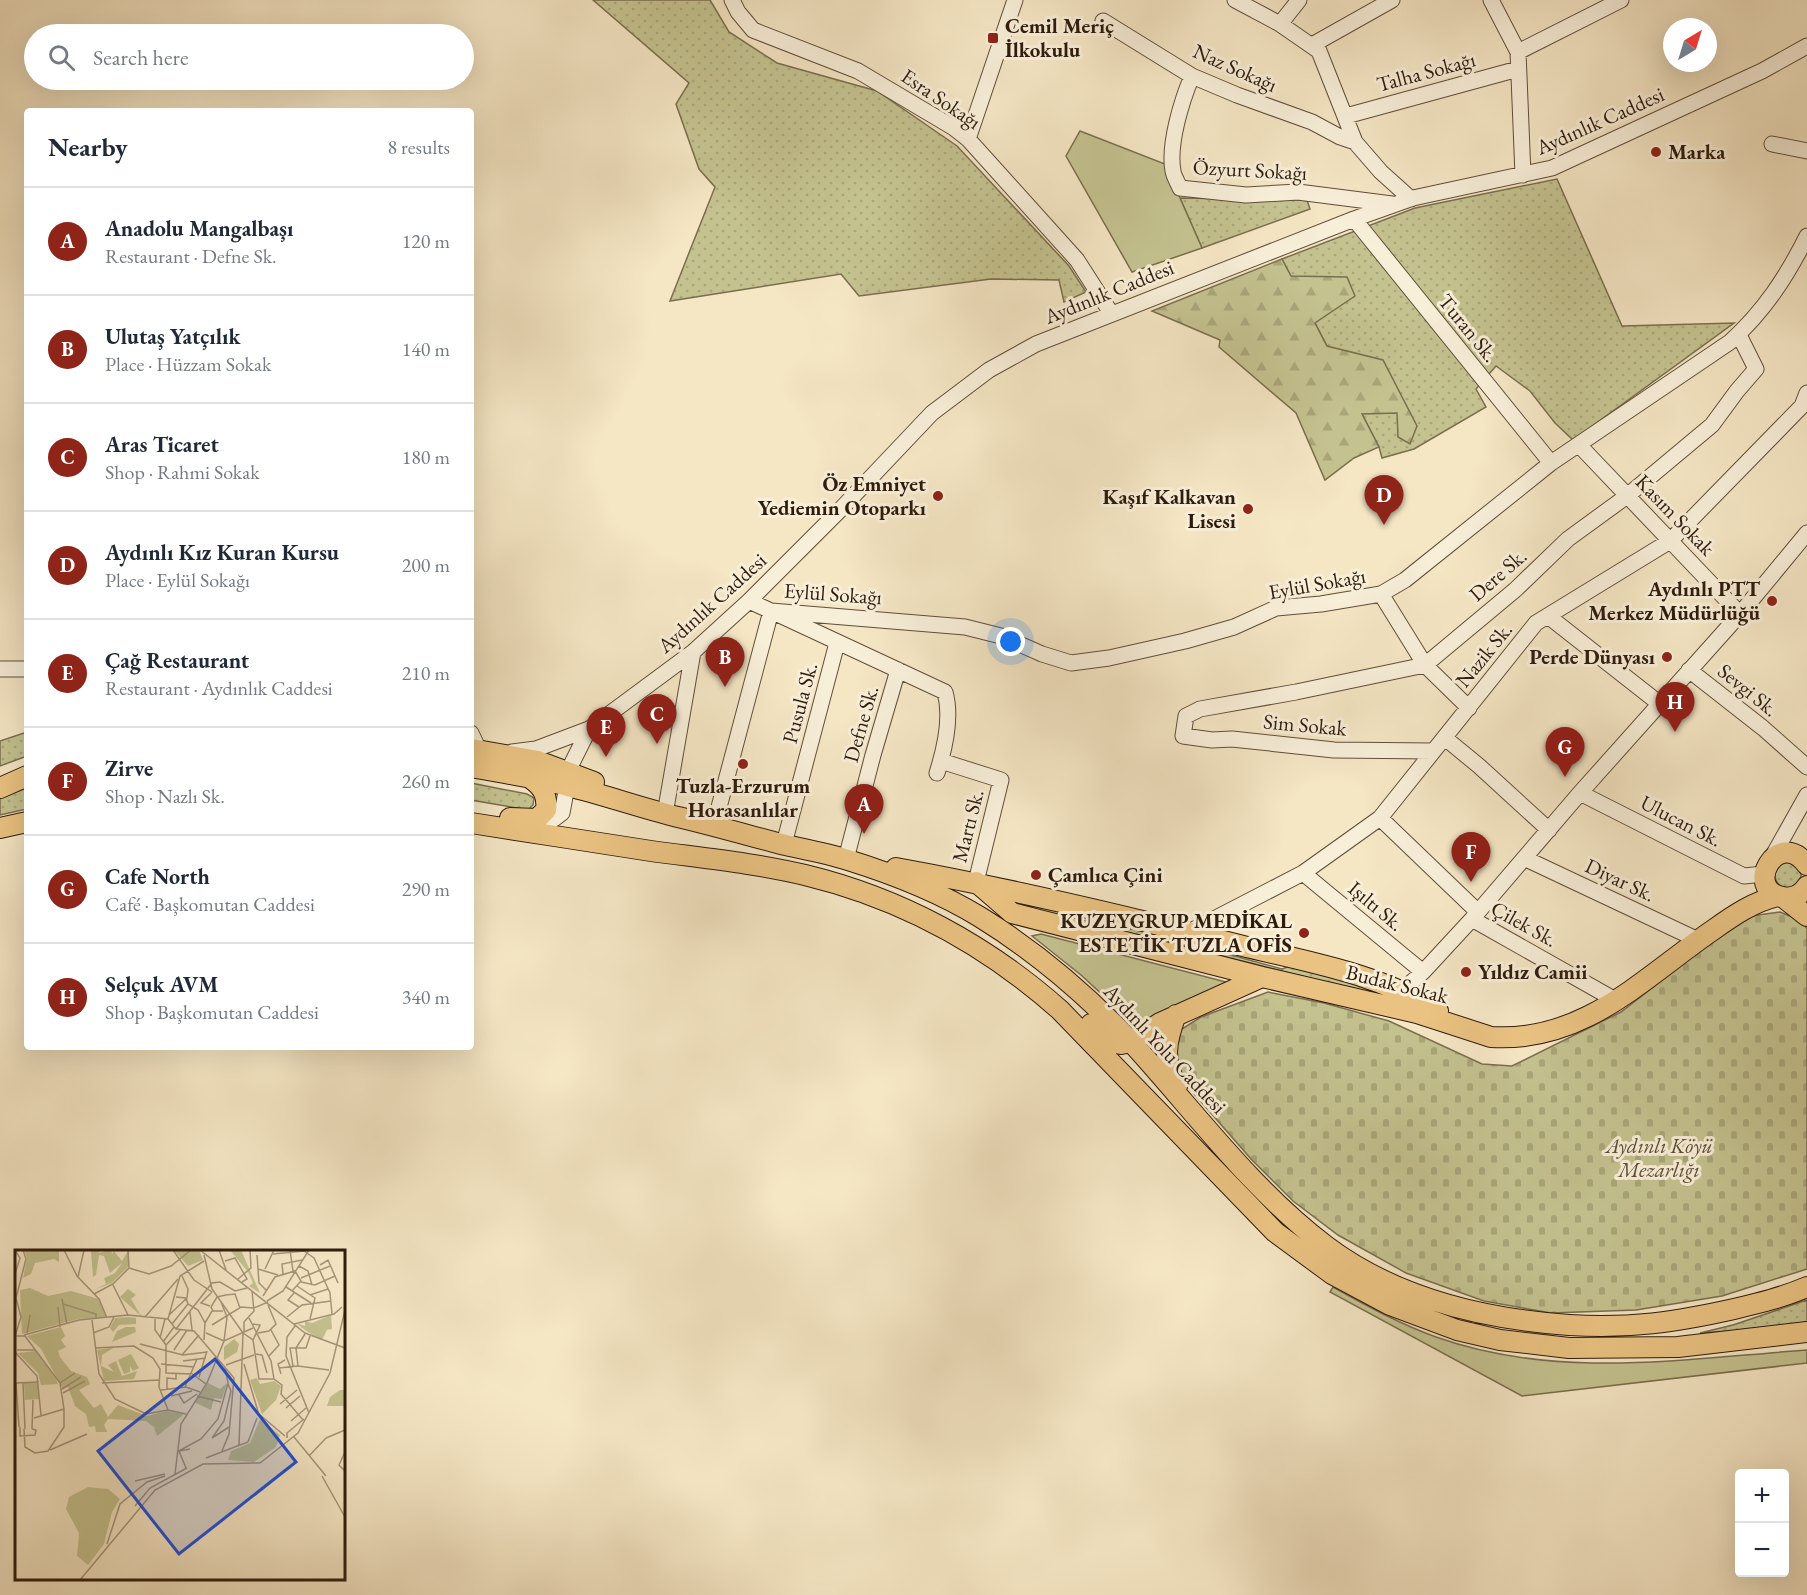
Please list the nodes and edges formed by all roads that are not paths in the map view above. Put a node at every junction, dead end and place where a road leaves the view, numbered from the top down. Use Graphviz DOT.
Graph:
graph roads {
  1 [pos="732,0"];
  2 [pos="1015,0"];
  3 [pos="1235,0"];
  4 [pos="1299,0"];
  5 [pos="1392,0"];
  6 [pos="1491,0"];
  7 [pos="1621,0"];
  8 [pos="1103,21"];
  9 [pos="1280,24"];
  10 [pos="1312,45"];
  11 [pos="1807,46"];
  12 [pos="1518,52"];
  13 [pos="1518,69"];
  14 [pos="1192,76"];
  15 [pos="1346,116"];
  16 [pos="968,139"];
  17 [pos="1355,142"];
  18 [pos="1772,144"];
  19 [pos="1807,151"];
  20 [pos="1523,175"];
  21 [pos="1404,202"];
  22 [pos="1354,219"];
  23 [pos="1807,236"];
  24 [pos="1111,312"];
  25 [pos="1739,335"];
  26 [pos="1807,393"];
  27 [pos="1579,445"];
  28 [pos="1551,463"];
  29 [pos="1627,495"];
  30 [pos="1670,541"];
  31 [pos="1804,542"];
  32 [pos="1382,594"];
  33 [pos="749,602"];
  34 [pos="771,611"];
  35 [pos="1740,614"];
  36 [pos="1548,616"];
  37 [pos="837,643"];
  38 [pos="693,652"];
  39 [pos="1425,664"];
  40 [pos="0,669"];
  41 [pos="24,669"];
  42 [pos="898,670"];
  43 [pos="1689,670"];
  44 [pos="1660,704"];
  45 [pos="1469,708"];
  46 [pos="1185,727"];
  47 [pos="589,729"];
  48 [pos="1444,738"];
  49 [pos="477,750"];
  50 [pos="1434,751"];
  51 [pos="1807,767"];
  52 [pos="572,774"];
  53 [pos="24,777"];
  54 [pos="530,778"];
  55 [pos="0,788"];
  56 [pos="1580,793"];
  57 [pos="1807,795"];
  58 [pos="664,814"];
  59 [pos="474,817"];
  60 [pos="1380,818"];
  61 [pos="537,819"];
  62 [pos="24,823"];
  63 [pos="474,823"];
  64 [pos="714,826"];
  65 [pos="0,828"];
  66 [pos="1549,830"];
  67 [pos="784,844"];
  68 [pos="1524,858"];
  69 [pos="846,859"];
  70 [pos="1807,865"];
  71 [pos="1766,872"];
  72 [pos="1303,873"];
  73 [pos="976,882"];
  74 [pos="1807,886"];
  75 [pos="1781,897"];
  76 [pos="1475,916"];
  77 [pos="1807,916"];
  78 [pos="1189,932"];
  79 [pos="1218,939"];
  80 [pos="1698,940"];
  81 [pos="988,953"];
  82 [pos="1184,956"];
  83 [pos="1423,972"];
  84 [pos="1262,977"];
  85 [pos="1402,991"];
  86 [pos="1617,1001"];
  87 [pos="1387,1005"];
  88 [pos="1176,1015"];
  89 [pos="1462,1026"];
  90 [pos="1131,1042"];
  91 [pos="1194,1114"];
  92 [pos="1804,1287"];
  93 [pos="1807,1332"];
  94 [pos="1783,1334"];
  95 [pos="1807,1338"];
  1 -- 16 [label="street, Esra Sokağı"];
  2 -- 16 [label="street"];
  3 -- 9 [label="street"];
  4 -- 9 [label="street"];
  5 -- 10 [label="street"];
  6 -- 12 [label="street"];
  7 -- 12 [label="street"];
  8 -- 14 [label="street, Naz Sokağı"];
  9 -- 10 [label="street"];
  10 -- 15 [label="street"];
  11 -- 20 [label="street, Aydınlık Caddesi"];
  12 -- 13 [label="street"];
  13 -- 15 [label="street, Talha Sokağı"];
  13 -- 20 [label="street"];
  14 -- 17 [label="street, Naz Sokağı"];
  14 -- 21 [label="street, Özyurt Sokağı"];
  15 -- 17 [label="street"];
  16 -- 24 [label="street, Esra Sokağı"];
  17 -- 21 [label="street"];
  18 -- 19 [label="street"];
  20 -- 21 [label="street, Aydınlık Caddesi"];
  21 -- 22 [label="street, Aydınlık Caddesi"];
  22 -- 24 [label="street, Aydınlık Caddesi"];
  22 -- 28 [label="street, Turan Sk."];
  23 -- 25 [label="street, Eylül Sokağı"];
  24 -- 33 [label="street, Aydınlık Caddesi"];
  25 -- 27 [label="street, Eylül Sokağı"];
  25 -- 29 [label="street, Dere Sk."];
  26 -- 30 [label="street, Nazik Sk."];
  27 -- 28 [label="street, Eylül Sokağı"];
  27 -- 29 [label="street, Kasım Sokak"];
  28 -- 32 [label="street, Eylül Sokağı"];
  29 -- 30 [label="street, Kasım Sokak"];
  29 -- 39 [label="street, Dere Sk."];
  30 -- 35 [label="street, Kasım Sokak"];
  30 -- 36 [label="street, Nazik Sk."];
  31 -- 35 [label="street"];
  32 -- 34 [label="street, Eylül Sokağı"];
  32 -- 39 [label="street"];
  33 -- 34 [label="street, Eylül Sokağı"];
  33 -- 38 [label="street, Aydınlık Caddesi"];
  34 -- 37 [label="street"];
  34 -- 64 [label="street"];
  35 -- 43 [label="street"];
  36 -- 44 [label="street"];
  36 -- 45 [label="street, Nazik Sk."];
  37 -- 42 [label="street"];
  37 -- 67 [label="street, Pusula Sk."];
  38 -- 47 [label="street, Aydınlık Caddesi"];
  38 -- 58 [label="street"];
  39 -- 45 [label="street"];
  39 -- 46 [label="street, Dere Sk."];
  40 -- 41 [label="street"];
  42 -- 69 [label="street, Defne Sk."];
  42 -- 73 [label="street, Martı Sk."];
  43 -- 44 [label="street"];
  43 -- 51 [label="street, Sevgi Sk."];
  44 -- 56 [label="street"];
  45 -- 48 [label="street, Nazik Sk."];
  46 -- 50 [label="street, Sim Sokak"];
  47 -- 49 [label="street"];
  47 -- 52 [label="street, Aydınlık Caddesi"];
  48 -- 50 [label="street, Nazik Sk."];
  48 -- 66 [label="street"];
  49 -- 52 [label="main road"];
  49 -- 54 [label="main road, Aydınlı Yolu Caddesi"];
  50 -- 60 [label="street, Nazik Sk."];
  52 -- 54 [label="main road, Aydınlı Yolu Caddesi"];
  52 -- 58 [label="main road, Aydınlı Yolu Caddesi"];
  52 -- 61 [label="street, Aydınlık Caddesi"];
  53 -- 55 [label="main road"];
  54 -- 61 [label="main road"];
  56 -- 66 [label="street"];
  56 -- 71 [label="street, Ulucan Sk."];
  57 -- 71 [label="street"];
  58 -- 64 [label="main road, Aydınlı Yolu Caddesi"];
  59 -- 61 [label="main road"];
  60 -- 72 [label="street, Nazik Sk."];
  60 -- 76 [label="street, Çilek Sk."];
  62 -- 65 [label="main road"];
  63 -- 81 [label="main road"];
  64 -- 67 [label="main road, Aydınlı Yolu Caddesi"];
  66 -- 68 [label="street"];
  67 -- 69 [label="main road, Aydınlı Yolu Caddesi"];
  68 -- 76 [label="street"];
  68 -- 80 [label="street, Diyar Sk."];
  69 -- 73 [label="main road, Budak Sokak"];
  69 -- 90 [label="main road, Aydınlı Yolu Caddesi"];
  70 -- 71 [label="main road"];
  71 -- 75 [label="main road"];
  71 -- 80 [label="main road"];
  72 -- 78 [label="street, Nazik Sk."];
  72 -- 83 [label="street, Işıltı Sk."];
  73 -- 78 [label="main road, Budak Sokak"];
  73 -- 82 [label="main road, Budak Sokak"];
  74 -- 75 [label="main road"];
  75 -- 77 [label="main road"];
  75 -- 80 [label="main road"];
  76 -- 83 [label="street"];
  76 -- 86 [label="street, Çilek Sk."];
  78 -- 79 [label="main road, Budak Sokak"];
  79 -- 82 [label="street"];
  79 -- 85 [label="main road, Budak Sokak"];
  80 -- 86 [label="main road"];
  81 -- 90 [label="main road"];
  81 -- 94 [label="main road"];
  82 -- 84 [label="main road, Budak Sokak"];
  83 -- 85 [label="street"];
  84 -- 87 [label="main road, Budak Sokak"];
  84 -- 88 [label="main road"];
  85 -- 87 [label="street"];
  85 -- 89 [label="main road, Budak Sokak"];
  86 -- 89 [label="main road"];
  87 -- 89 [label="main road, Budak Sokak"];
  88 -- 90 [label="main road"];
  88 -- 91 [label="main road"];
  90 -- 91 [label="main road, Aydınlı Yolu Caddesi"];
  91 -- 92 [label="main road, Aydınlı Yolu Caddesi"];
  93 -- 94 [label="main road"];
  94 -- 95 [label="street"];
}
